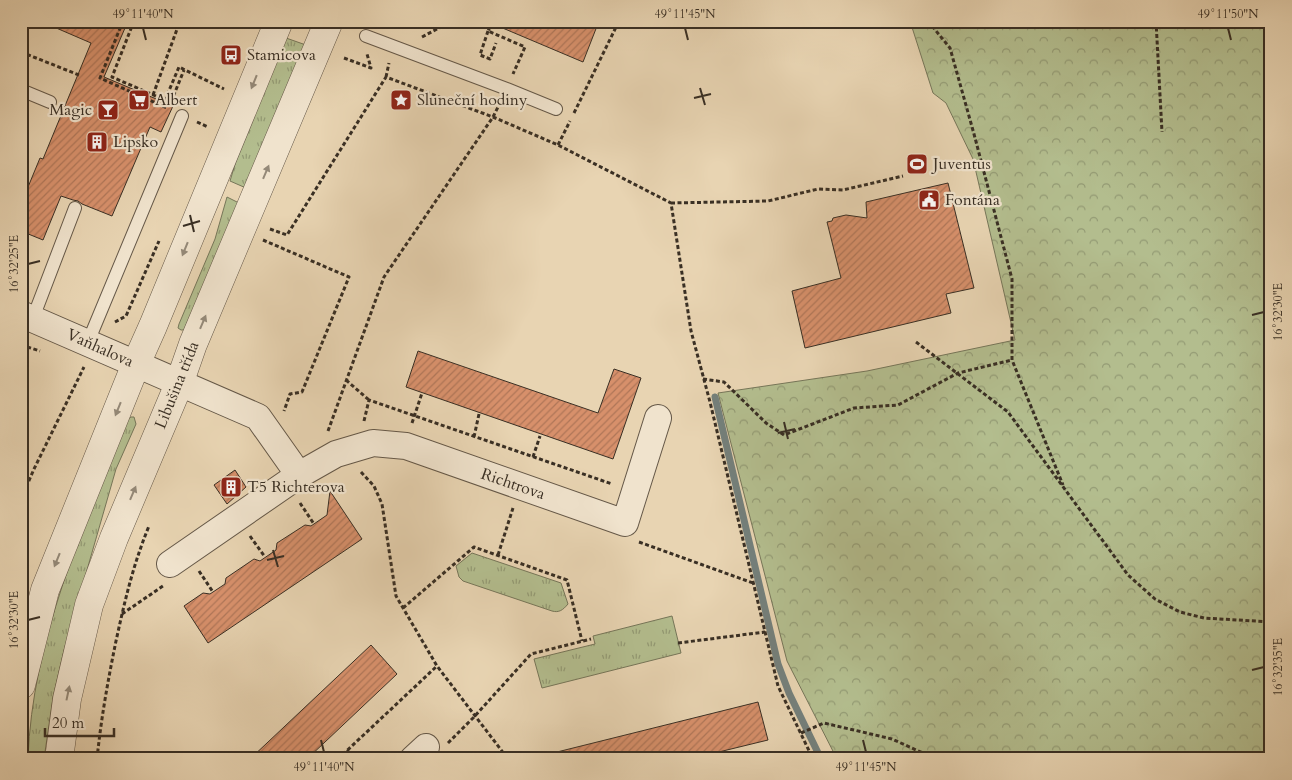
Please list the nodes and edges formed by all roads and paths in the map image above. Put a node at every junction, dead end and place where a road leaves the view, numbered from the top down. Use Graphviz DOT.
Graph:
graph roads {
  1 [pos="123,21"];
  2 [pos="134,21"];
  3 [pos="180,21"];
  4 [pos="279,21"];
  5 [pos="329,21"];
  6 [pos="452,21"];
  7 [pos="493,21"];
  8 [pos="619,21"];
  9 [pos="928,21"];
  10 [pos="1156,21"];
  11 [pos="488,31"];
  12 [pos="366,36"];
  13 [pos="496,43"];
  14 [pos="400,49"];
  15 [pos="21,52"];
  16 [pos="366,53"];
  17 [pos="344,58"];
  18 [pos="184,70"];
  19 [pos="79,75"];
  20 [pos="224,89"];
  21 [pos="507,89"];
  22 [pos="21,90"];
  23 [pos="153,94"];
  24 [pos="50,102"];
  25 [pos="556,109"];
  26 [pos="182,116"];
  27 [pos="493,117"];
  28 [pos="1162,132"];
  29 [pos="558,145"];
  30 [pos="903,176"];
  31 [pos="670,203"];
  32 [pos="75,208"];
  33 [pos="270,229"];
  34 [pos="262,240"];
  35 [pos="27,316"];
  36 [pos="126,316"];
  37 [pos="916,342"];
  38 [pos="91,344"];
  39 [pos="1012,360"];
  40 [pos="136,364"];
  41 [pos="958,373"];
  42 [pos="703,379"];
  43 [pos="346,380"];
  44 [pos="179,384"];
  45 [pos="422,393"];
  46 [pos="369,400"];
  47 [pos="479,414"];
  48 [pos="415,415"];
  49 [pos="282,417"];
  50 [pos="658,418"];
  51 [pos="412,424"];
  52 [pos="361,429"];
  53 [pos="326,434"];
  54 [pos="540,436"];
  55 [pos="474,437"];
  56 [pos="533,457"];
  57 [pos="358,468"];
  58 [pos="297,485"];
  59 [pos="1063,485"];
  60 [pos="621,488"];
  61 [pos="21,499"];
  62 [pos="514,506"];
  63 [pos="314,524"];
  64 [pos="246,530"];
  65 [pos="635,541"];
  66 [pos="498,555"];
  67 [pos="265,558"];
  68 [pos="178,570"];
  69 [pos="753,583"];
  70 [pos="214,592"];
  71 [pos="403,608"];
  72 [pos="122,614"];
  73 [pos="1271,622"];
  74 [pos="765,632"];
  75 [pos="591,639"];
  76 [pos="582,641"];
  77 [pos="678,643"];
  78 [pos="437,666"];
  79 [pos="21,685"];
  80 [pos="474,717"];
  81 [pos="801,733"];
  82 [pos="347,750"];
  83 [pos="427,752"];
  84 [pos="59,759"];
  85 [pos="338,759"];
  86 [pos="354,759"];
  87 [pos="508,759"];
  88 [pos="813,759"];
  89 [pos="936,759"];
  1 -- 18 [label="path"];
  2 -- 23 [label="path"];
  3 -- 23 [label="path"];
  4 -- 40 [label="street, one-way"];
  44 -- 5 [label="street, Libušina třída, one-way"];
  6 -- 14 [label="path"];
  7 -- 11 [label="path"];
  8 -- 29 [label="path"];
  9 -- 39 [label="path"];
  10 -- 28 [label="path"];
  11 -- 13 [label="path"];
  11 -- 21 [label="path"];
  12 -- 14 [label="lane"];
  14 -- 21 [label="lane"];
  15 -- 19 [label="path"];
  16 -- 17 [label="path"];
  18 -- 20 [label="path"];
  18 -- 23 [label="path"];
  21 -- 25 [label="lane"];
  21 -- 27 [label="path"];
  22 -- 24 [label="lane"];
  26 -- 38 [label="lane"];
  27 -- 29 [label="path"];
  27 -- 33 [label="path"];
  27 -- 43 [label="path"];
  29 -- 31 [label="path"];
  30 -- 31 [label="path"];
  31 -- 42 [label="path"];
  32 -- 35 [label="lane"];
  34 -- 49 [label="path"];
  35 -- 38 [label="street, Vaňhalova"];
  36 -- 38 [label="path"];
  37 -- 41 [label="path"];
  38 -- 40 [label="street, Vaňhalova"];
  38 -- 61 [label="path"];
  39 -- 41 [label="path"];
  39 -- 59 [label="path"];
  40 -- 44 [label="street, Vaňhalova"];
  40 -- 79 [label="street, one-way"];
  41 -- 42 [label="path"];
  41 -- 59 [label="path"];
  42 -- 69 [label="path"];
  43 -- 46 [label="path"];
  43 -- 53 [label="path"];
  44 -- 58 [label="street"];
  84 -- 44 [label="street, Libušina třída, one-way"];
  45 -- 48 [label="path"];
  46 -- 48 [label="path"];
  46 -- 52 [label="path"];
  47 -- 55 [label="path"];
  48 -- 51 [label="path"];
  48 -- 55 [label="path"];
  50 -- 58 [label="street, Richtrova"];
  54 -- 56 [label="path"];
  55 -- 56 [label="path"];
  56 -- 60 [label="path"];
  57 -- 71 [label="path"];
  58 -- 63 [label="path"];
  58 -- 68 [label="street, Richtrova"];
  59 -- 73 [label="path"];
  62 -- 66 [label="path"];
  64 -- 67 [label="path"];
  65 -- 69 [label="path"];
  66 -- 71 [label="path"];
  66 -- 76 [label="path"];
  68 -- 70 [label="path"];
  68 -- 72 [label="path"];
  69 -- 74 [label="path"];
  71 -- 78 [label="path"];
  74 -- 77 [label="path"];
  74 -- 81 [label="path"];
  75 -- 76 [label="path"];
  76 -- 80 [label="path"];
  78 -- 80 [label="path"];
  78 -- 82 [label="path"];
  80 -- 83 [label="path"];
  80 -- 87 [label="path"];
  81 -- 88 [label="path"];
  81 -- 89 [label="path"];
  82 -- 85 [label="path"];
  82 -- 86 [label="path"];
}
